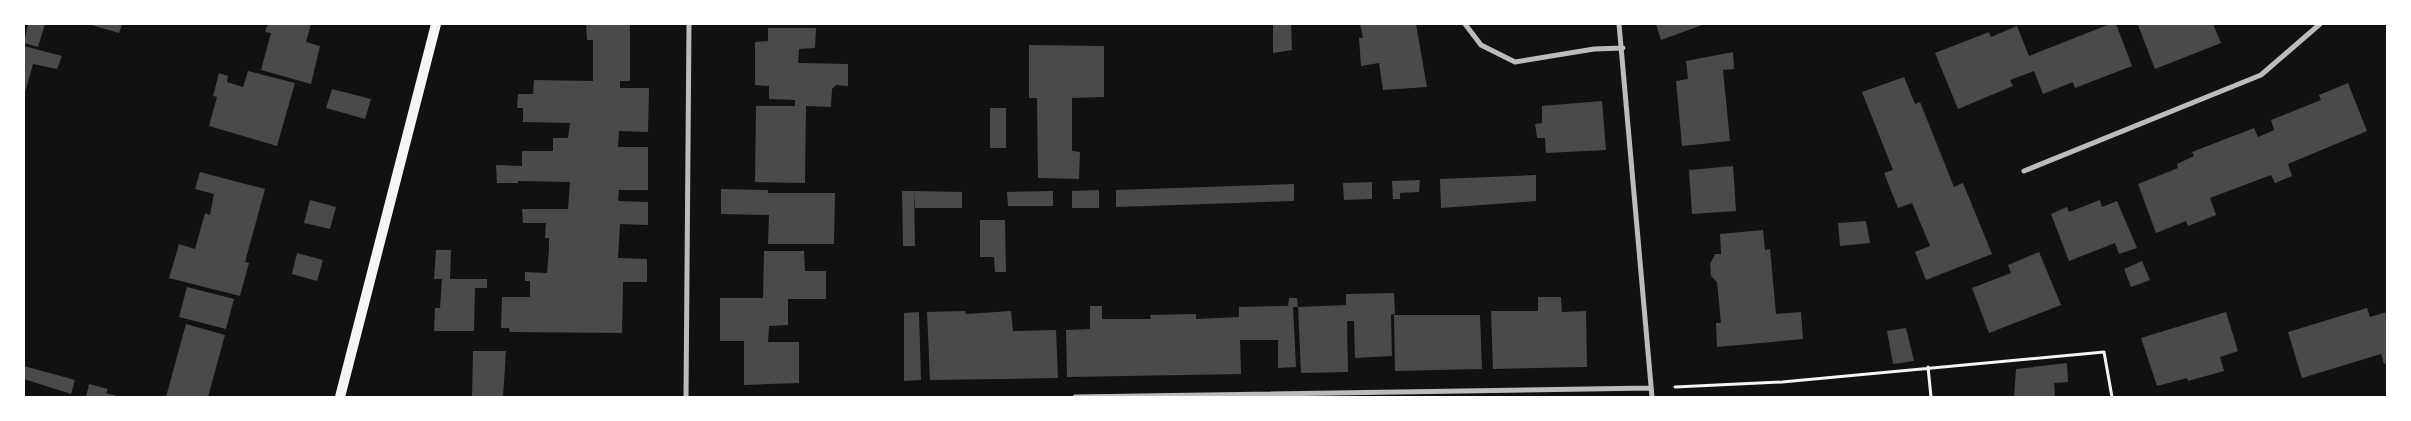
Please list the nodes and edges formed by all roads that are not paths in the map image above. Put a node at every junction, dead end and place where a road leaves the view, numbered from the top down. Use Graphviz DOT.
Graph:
graph roads {
  1 [pos="436,24"];
  2 [pos="689,24"];
  3 [pos="1465,24"];
  4 [pos="1619,24"];
  5 [pos="2320,24"];
  6 [pos="1623,48"];
  7 [pos="2024,171"];
  8 [pos="1651,388"];
  9 [pos="340,397"];
  10 [pos="686,397"];
  11 [pos="1075,397"];
  12 [pos="1652,397"];
  1 -- 9 [label="main road"];
  2 -- 10 [label="street"];
  3 -- 6 [label="street"];
  4 -- 6 [label="street"];
  5 -- 7 [label="street"];
  6 -- 8 [label="street"];
  8 -- 11 [label="street"];
  8 -- 12 [label="street"];
}
